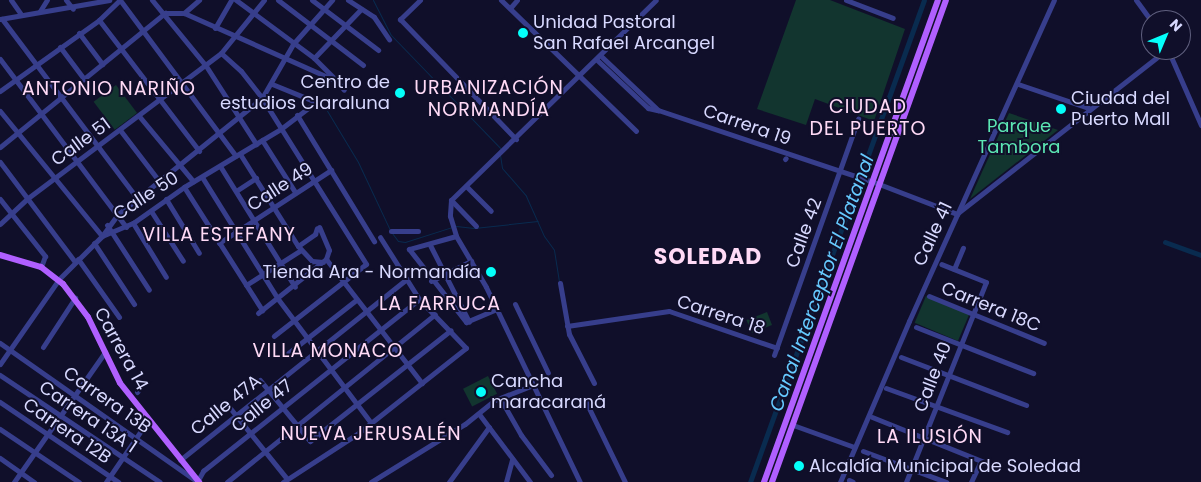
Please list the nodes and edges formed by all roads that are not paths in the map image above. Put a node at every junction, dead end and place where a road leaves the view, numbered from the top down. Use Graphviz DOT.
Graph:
graph roads {
  1 [pos="11,0"];
  2 [pos="47,0"];
  3 [pos="66,0"];
  4 [pos="109,0"];
  5 [pos="120,0"];
  6 [pos="152,0"];
  7 [pos="163,0"];
  8 [pos="199,0"];
  9 [pos="231,0"];
  10 [pos="236,0"];
  11 [pos="264,0"];
  12 [pos="278,0"];
  13 [pos="312,0"];
  14 [pos="332,0"];
  15 [pos="348,0"];
  16 [pos="420,0"];
  17 [pos="501,0"];
  18 [pos="517,0"];
  19 [pos="656,0"];
  20 [pos="846,0"];
  21 [pos="938,0"];
  22 [pos="946,0"];
  23 [pos="1054,0"];
  24 [pos="96,1"];
  25 [pos="40,2"];
  26 [pos="157,5"];
  27 [pos="511,8"];
  28 [pos="73,9"];
  29 [pos="323,9"];
  30 [pos="361,9"];
  31 [pos="40,11"];
  32 [pos="20,13"];
  33 [pos="165,13"];
  34 [pos="184,13"];
  35 [pos="254,13"];
  36 [pos="893,18"];
  37 [pos="1,19"];
  38 [pos="99,20"];
  39 [pos="347,24"];
  40 [pos="310,25"];
  41 [pos="215,28"];
  42 [pos="144,31"];
  43 [pos="80,34"];
  44 [pos="236,38"];
  45 [pos="332,39"];
  46 [pos="389,40"];
  47 [pos="293,44"];
  48 [pos="60,47"];
  49 [pos="122,49"];
  50 [pos="378,50"];
  51 [pos="221,53"];
  52 [pos="0,58"];
  53 [pos="314,58"];
  54 [pos="599,58"];
  55 [pos="284,60"];
  56 [pos="1154,60"];
  57 [pos="1172,60"];
  58 [pos="36,63"];
  59 [pos="102,64"];
  60 [pos="206,66"];
  61 [pos="363,66"];
  62 [pos="581,75"];
  63 [pos="83,78"];
  64 [pos="16,79"];
  65 [pos="337,81"];
  66 [pos="182,83"];
  67 [pos="272,84"];
  68 [pos="1018,84"];
  69 [pos="344,90"];
  70 [pos="0,91"];
  71 [pos="61,95"];
  72 [pos="262,98"];
  73 [pos="160,100"];
  74 [pos="1089,108"];
  75 [pos="0,111"];
  76 [pos="39,112"];
  77 [pos="297,115"];
  78 [pos="139,116"];
  79 [pos="240,117"];
  80 [pos="858,119"];
  81 [pos="1201,125"];
  82 [pos="282,128"];
  83 [pos="120,130"];
  84 [pos="16,131"];
  85 [pos="636,131"];
  86 [pos="220,134"];
  87 [pos="516,138"];
  88 [pos="262,140"];
  89 [pos="256,144"];
  90 [pos="100,146"];
  91 [pos="0,147"];
  92 [pos="199,151"];
  93 [pos="238,155"];
  94 [pos="0,162"];
  95 [pos="77,162"];
  96 [pos="179,166"];
  97 [pos="220,166"];
  98 [pos="331,170"];
  99 [pos="840,171"];
  100 [pos="202,177"];
  101 [pos="256,178"];
  102 [pos="54,179"];
  103 [pos="314,180"];
  104 [pos="869,180"];
  105 [pos="159,181"];
  106 [pos="193,181"];
  107 [pos="879,184"];
  108 [pos="466,186"];
  109 [pos="184,187"];
  110 [pos="236,191"];
  111 [pos="295,192"];
  112 [pos="28,198"];
  113 [pos="137,198"];
  114 [pos="0,199"];
  115 [pos="166,199"];
  116 [pos="451,200"];
  117 [pos="273,207"];
  118 [pos="151,211"];
  119 [pos="491,211"];
  120 [pos="11,213"];
  121 [pos="957,214"];
  122 [pos="117,215"];
  123 [pos="255,220"];
  124 [pos="0,224"];
  125 [pos="133,224"];
  126 [pos="107,225"];
  127 [pos="476,226"];
  128 [pos="126,227"];
  129 [pos="391,231"];
  130 [pos="418,231"];
  131 [pos="237,232"];
  132 [pos="114,233"];
  133 [pos="102,236"];
  134 [pos="456,236"];
  135 [pos="380,237"];
  136 [pos="374,241"];
  137 [pos="94,243"];
  138 [pos="219,243"];
  139 [pos="430,245"];
  140 [pos="299,248"];
  141 [pos="963,248"];
  142 [pos="199,253"];
  143 [pos="0,255"];
  144 [pos="77,260"];
  145 [pos="184,261"];
  146 [pos="324,261"];
  147 [pos="472,261"];
  148 [pos="281,263"];
  149 [pos="941,264"];
  150 [pos="41,267"];
  151 [pos="954,269"];
  152 [pos="446,273"];
  153 [pos="264,274"];
  154 [pos="166,277"];
  155 [pos="59,279"];
  156 [pos="407,280"];
  157 [pos="431,281"];
  158 [pos="343,283"];
  159 [pos="560,283"];
  160 [pos="246,285"];
  161 [pos="295,287"];
  162 [pos="149,290"];
  163 [pos="929,296"];
  164 [pos="75,298"];
  165 [pos="419,298"];
  166 [pos="278,300"];
  167 [pos="356,300"];
  168 [pos="134,304"];
  169 [pos="515,304"];
  170 [pos="497,309"];
  171 [pos="366,312"];
  172 [pos="973,313"];
  173 [pos="435,314"];
  174 [pos="119,317"];
  175 [pos="292,320"];
  176 [pos="467,322"];
  177 [pos="567,326"];
  178 [pos="916,327"];
  179 [pos="379,329"];
  180 [pos="451,330"];
  181 [pos="274,336"];
  182 [pos="306,338"];
  183 [pos="0,343"];
  184 [pos="1044,343"];
  185 [pos="961,344"];
  186 [pos="42,347"];
  187 [pos="394,348"];
  188 [pos="777,348"];
  189 [pos="11,350"];
  190 [pos="316,351"];
  191 [pos="105,352"];
  192 [pos="287,354"];
  193 [pos="774,355"];
  194 [pos="901,357"];
  195 [pos="0,364"];
  196 [pos="408,364"];
  197 [pos="330,368"];
  198 [pos="548,373"];
  199 [pos="1033,373"];
  200 [pos="0,375"];
  201 [pos="949,375"];
  202 [pos="260,380"];
  203 [pos="422,383"];
  204 [pos="594,383"];
  205 [pos="533,385"];
  206 [pos="345,388"];
  207 [pos="886,388"];
  208 [pos="268,390"];
  209 [pos="74,393"];
  210 [pos="500,398"];
  211 [pos="584,400"];
  212 [pos="0,402"];
  213 [pos="358,405"];
  214 [pos="1026,405"];
  215 [pos="937,406"];
  216 [pos="230,408"];
  217 [pos="280,408"];
  218 [pos="479,414"];
  219 [pos="59,415"];
  220 [pos="235,415"];
  221 [pos="872,417"];
  222 [pos="148,422"];
  223 [pos="371,423"];
  224 [pos="793,425"];
  225 [pos="296,426"];
  226 [pos="489,427"];
  227 [pos="0,429"];
  228 [pos="1007,432"];
  229 [pos="46,434"];
  230 [pos="249,434"];
  231 [pos="924,437"];
  232 [pos="137,438"];
  233 [pos="854,447"];
  234 [pos="263,451"];
  235 [pos="34,452"];
  236 [pos="863,452"];
  237 [pos="123,457"];
  238 [pos="0,458"];
  239 [pos="512,459"];
  240 [pos="180,460"];
  241 [pos="981,461"];
  242 [pos="994,466"];
  243 [pos="911,469"];
  244 [pos="20,473"];
  245 [pos="552,475"];
  246 [pos="110,477"];
  247 [pos="285,481"];
  248 [pos="14,482"];
  249 [pos="34,482"];
  250 [pos="79,482"];
  251 [pos="106,482"];
  252 [pos="118,482"];
  253 [pos="160,482"];
  254 [pos="198,482"];
  255 [pos="227,482"];
  256 [pos="371,482"];
  257 [pos="449,482"];
  258 [pos="506,482"];
  259 [pos="530,482"];
  260 [pos="580,482"];
  261 [pos="625,482"];
  262 [pos="764,482"];
  263 [pos="772,482"];
  264 [pos="840,482"];
  265 [pos="906,482"];
  266 [pos="946,482"];
  267 [pos="971,482"];
  1 -- 32 [label="street"];
  2 -- 25 [label="street"];
  3 -- 28 [label="street"];
  4 -- 24 [label="street"];
  5 -- 38 [label="street"];
  5 -- 42 [label="street"];
  6 -- 26 [label="street"];
  7 -- 26 [label="street"];
  8 -- 34 [label="street"];
  9 -- 41 [label="street"];
  10 -- 35 [label="street"];
  11 -- 35 [label="street, Calle 51"];
  12 -- 40 [label="street"];
  13 -- 29 [label="street"];
  14 -- 29 [label="street"];
  15 -- 30 [label="street"];
  16 -- 87 [label="street"];
  17 -- 27 [label="street"];
  18 -- 27 [label="street"];
  19 -- 54 [label="street"];
  20 -- 36 [label="street"];
  21 -- 104 [label="main road"];
  22 -- 107 [label="main road"];
  23 -- 68 [label="street, Calle 41"];
  24 -- 28 [label="street"];
  25 -- 31 [label="street"];
  26 -- 33 [label="street"];
  27 -- 62 [label="street"];
  28 -- 31 [label="street"];
  29 -- 39 [label="street"];
  29 -- 40 [label="street"];
  30 -- 39 [label="street"];
  30 -- 46 [label="street"];
  31 -- 32 [label="street"];
  32 -- 37 [label="street"];
  33 -- 34 [label="street"];
  33 -- 42 [label="street"];
  33 -- 60 [label="street"];
  34 -- 41 [label="street"];
  35 -- 44 [label="street, Calle 51"];
  35 -- 47 [label="street"];
  37 -- 58 [label="street"];
  38 -- 43 [label="street"];
  38 -- 49 [label="street"];
  39 -- 45 [label="street"];
  39 -- 50 [label="street"];
  40 -- 45 [label="street"];
  40 -- 47 [label="street"];
  41 -- 44 [label="street"];
  42 -- 49 [label="street"];
  42 -- 66 [label="street"];
  43 -- 48 [label="street"];
  43 -- 59 [label="street"];
  44 -- 51 [label="street, Calle 51"];
  44 -- 55 [label="street"];
  45 -- 53 [label="street"];
  45 -- 61 [label="street"];
  47 -- 53 [label="street"];
  47 -- 55 [label="street"];
  48 -- 58 [label="street"];
  48 -- 63 [label="street"];
  49 -- 59 [label="street"];
  49 -- 73 [label="street"];
  51 -- 60 [label="street, Calle 51"];
  51 -- 72 [label="street"];
  52 -- 64 [label="street"];
  53 -- 65 [label="street"];
  54 -- 62 [label="street"];
  54 -- 99 [label="street, Carrera 19"];
  55 -- 65 [label="street"];
  55 -- 67 [label="street"];
  56 -- 74 [label="street"];
  57 -- 81 [label="street"];
  58 -- 64 [label="street"];
  58 -- 71 [label="street"];
  59 -- 63 [label="street"];
  60 -- 66 [label="street, Calle 51"];
  60 -- 79 [label="street"];
  62 -- 85 [label="street"];
  62 -- 87 [label="street"];
  63 -- 71 [label="street"];
  64 -- 70 [label="street"];
  64 -- 76 [label="street"];
  65 -- 69 [label="street"];
  66 -- 73 [label="street, Calle 51"];
  66 -- 86 [label="street"];
  67 -- 72 [label="street"];
  67 -- 77 [label="street, Calle 50"];
  68 -- 74 [label="street"];
  68 -- 121 [label="street, Calle 41"];
  71 -- 76 [label="street"];
  71 -- 90 [label="street"];
  72 -- 79 [label="street"];
  72 -- 82 [label="street"];
  73 -- 78 [label="street, Calle 51"];
  73 -- 92 [label="street"];
  74 -- 121 [label="street"];
  75 -- 84 [label="street"];
  76 -- 84 [label="street"];
  76 -- 95 [label="street"];
  77 -- 82 [label="street, Calle 50"];
  77 -- 98 [label="street"];
  78 -- 83 [label="street, Calle 51"];
  78 -- 96 [label="street"];
  79 -- 86 [label="street"];
  79 -- 89 [label="street"];
  80 -- 99 [label="street, Calle 42"];
  82 -- 88 [label="street, Calle 50"];
  82 -- 103 [label="street"];
  83 -- 90 [label="street, Calle 51"];
  83 -- 105 [label="street"];
  84 -- 91 [label="street"];
  84 -- 102 [label="street"];
  86 -- 92 [label="street"];
  86 -- 93 [label="street"];
  87 -- 108 [label="street"];
  88 -- 89 [label="street, Calle 50"];
  88 -- 111 [label="street"];
  89 -- 93 [label="street, Calle 50"];
  90 -- 95 [label="street, Calle 51"];
  90 -- 113 [label="street"];
  92 -- 96 [label="street"];
  93 -- 97 [label="street, Calle 50"];
  93 -- 101 [label="street"];
  94 -- 112 [label="street"];
  95 -- 102 [label="street, Calle 51"];
  95 -- 122 [label="street"];
  96 -- 105 [label="street"];
  96 -- 106 [label="street"];
  97 -- 100 [label="street, Calle 50"];
  97 -- 110 [label="street"];
  98 -- 103 [label="street, Calle 49"];
  98 -- 136 [label="street"];
  99 -- 104 [label="street, Carrera 19"];
  99 -- 188 [label="street, Calle 42"];
  100 -- 106 [label="street, Calle 50"];
  100 -- 131 [label="street"];
  101 -- 110 [label="street"];
  101 -- 117 [label="street"];
  102 -- 112 [label="street, Calle 51"];
  102 -- 133 [label="street"];
  103 -- 111 [label="street, Calle 49"];
  103 -- 158 [label="street"];
  104 -- 107 [label="street, Carrera 19"];
  104 -- 262 [label="main road"];
  105 -- 113 [label="street"];
  106 -- 109 [label="street, Calle 50"];
  107 -- 121 [label="street, Carrera 19"];
  107 -- 224 [label="main road"];
  108 -- 116 [label="street"];
  108 -- 119 [label="street"];
  109 -- 115 [label="street, Calle 50"];
  109 -- 138 [label="street"];
  110 -- 123 [label="street"];
  111 -- 117 [label="street, Calle 49"];
  112 -- 120 [label="street, Calle 51"];
  112 -- 144 [label="street"];
  113 -- 122 [label="street"];
  114 -- 120 [label="street"];
  115 -- 118 [label="street, Calle 50"];
  115 -- 142 [label="street"];
  116 -- 127 [label="street"];
  116 -- 134 [label="street"];
  117 -- 123 [label="street, Calle 49"];
  117 -- 140 [label="street"];
  118 -- 125 [label="street, Calle 50"];
  118 -- 145 [label="street"];
  120 -- 124 [label="street, Calle 51"];
  120 -- 150 [label="street"];
  121 -- 233 [label="street, Calle 41"];
  122 -- 126 [label="street"];
  122 -- 128 [label="street"];
  123 -- 131 [label="street, Calle 49"];
  123 -- 148 [label="street"];
  125 -- 128 [label="street, Calle 50"];
  125 -- 154 [label="street"];
  126 -- 132 [label="street"];
  126 -- 133 [label="street"];
  128 -- 132 [label="street, Calle 50"];
  129 -- 130 [label="street"];
  131 -- 138 [label="street, Calle 49"];
  131 -- 153 [label="street"];
  132 -- 133 [label="street, Calle 50"];
  132 -- 162 [label="street"];
  133 -- 137 [label="street, Calle 50"];
  134 -- 139 [label="street"];
  134 -- 147 [label="street"];
  135 -- 156 [label="street"];
  137 -- 144 [label="street, Calle 50"];
  137 -- 168 [label="street"];
  138 -- 160 [label="street"];
  139 -- 152 [label="street"];
  139 -- 157 [label="street"];
  140 -- 146 [label="street"];
  140 -- 146 [label="street"];
  140 -- 148 [label="street"];
  141 -- 151 [label="street"];
  143 -- 150 [label="main road, Carrera 14"];
  144 -- 155 [label="street, Calle 50"];
  144 -- 174 [label="street"];
  146 -- 158 [label="street"];
  146 -- 161 [label="street"];
  147 -- 152 [label="street"];
  147 -- 170 [label="street"];
  148 -- 153 [label="street"];
  148 -- 161 [label="street"];
  149 -- 151 [label="street"];
  150 -- 155 [label="main road, Carrera 14"];
  151 -- 172 [label="street, Calle 40"];
  152 -- 157 [label="street"];
  152 -- 176 [label="street"];
  153 -- 160 [label="street"];
  153 -- 166 [label="street"];
  155 -- 164 [label="main road, Carrera 14"];
  155 -- 189 [label="street, Calle 50"];
  156 -- 165 [label="street"];
  156 -- 171 [label="street, Calle 47A"];
  157 -- 176 [label="street"];
  158 -- 167 [label="street"];
  158 -- 175 [label="street"];
  159 -- 177 [label="street"];
  160 -- 166 [label="street"];
  161 -- 166 [label="street"];
  163 -- 172 [label="street, Carrera 18C"];
  164 -- 186 [label="street"];
  164 -- 191 [label="main road, Carrera 14"];
  165 -- 173 [label="street"];
  165 -- 179 [label="street, Calle 47"];
  166 -- 175 [label="street"];
  167 -- 171 [label="street"];
  167 -- 182 [label="street"];
  169 -- 198 [label="street"];
  170 -- 176 [label="street"];
  170 -- 205 [label="street"];
  171 -- 179 [label="street"];
  171 -- 190 [label="street, Calle 47A"];
  172 -- 184 [label="street, Carrera 18C"];
  172 -- 185 [label="street, Calle 40"];
  173 -- 180 [label="street"];
  173 -- 187 [label="street"];
  175 -- 181 [label="street"];
  175 -- 182 [label="street"];
  177 -- 188 [label="street, Carrera 18"];
  177 -- 204 [label="street"];
  178 -- 185 [label="street"];
  179 -- 187 [label="street"];
  179 -- 197 [label="street, Calle 47"];
  180 -- 196 [label="street"];
  180 -- 203 [label="street"];
  182 -- 190 [label="street"];
  182 -- 192 [label="street"];
  183 -- 189 [label="street, Carrera 13B"];
  185 -- 199 [label="street"];
  185 -- 201 [label="street, Calle 40"];
  187 -- 196 [label="street"];
  187 -- 206 [label="street"];
  188 -- 193 [label="street, Calle 42"];
  189 -- 195 [label="street, Calle 50"];
  189 -- 209 [label="street, Carrera 13B"];
  190 -- 197 [label="street"];
  190 -- 208 [label="street, Calle 47A"];
  191 -- 209 [label="street"];
  191 -- 222 [label="main road, Carrera 14"];
  194 -- 201 [label="street"];
  196 -- 203 [label="street"];
  196 -- 213 [label="street"];
  197 -- 206 [label="street"];
  197 -- 217 [label="street, Calle 47"];
  200 -- 219 [label="street, Carrera 13A 1"];
  201 -- 214 [label="street"];
  201 -- 215 [label="street, Calle 40"];
  202 -- 208 [label="street"];
  203 -- 223 [label="street"];
  205 -- 210 [label="street"];
  205 -- 260 [label="street"];
  206 -- 213 [label="street"];
  206 -- 225 [label="street"];
  207 -- 215 [label="street"];
  208 -- 217 [label="street"];
  208 -- 220 [label="street, Calle 47A"];
  209 -- 219 [label="street"];
  209 -- 232 [label="street, Carrera 13B"];
  210 -- 218 [label="street"];
  210 -- 245 [label="street"];
  211 -- 261 [label="street"];
  212 -- 229 [label="street, Carrera 12B"];
  213 -- 223 [label="street"];
  213 -- 225 [label="street"];
  215 -- 228 [label="street"];
  215 -- 231 [label="street, Calle 40"];
  216 -- 220 [label="street"];
  217 -- 225 [label="street"];
  217 -- 230 [label="street, Calle 47"];
  218 -- 226 [label="street"];
  218 -- 256 [label="street"];
  219 -- 229 [label="street"];
  219 -- 237 [label="street, Carrera 13A 1"];
  220 -- 230 [label="street"];
  220 -- 240 [label="street, Calle 47A"];
  221 -- 231 [label="street"];
  222 -- 232 [label="street"];
  222 -- 240 [label="main road, Carrera 14"];
  223 -- 247 [label="street"];
  224 -- 233 [label="street"];
  224 -- 263 [label="main road"];
  225 -- 234 [label="street"];
  226 -- 239 [label="street"];
  226 -- 257 [label="street"];
  227 -- 235 [label="street"];
  229 -- 235 [label="street"];
  229 -- 246 [label="street, Carrera 12B"];
  230 -- 234 [label="street"];
  230 -- 254 [label="street, Calle 47"];
  231 -- 241 [label="street"];
  231 -- 243 [label="street, Calle 40"];
  232 -- 237 [label="street"];
  232 -- 254 [label="street, Carrera 13B"];
  233 -- 264 [label="street, Calle 41"];
  234 -- 247 [label="street"];
  234 -- 255 [label="street"];
  235 -- 244 [label="street"];
  235 -- 250 [label="street"];
  236 -- 243 [label="street"];
  237 -- 246 [label="street"];
  237 -- 253 [label="street, Carrera 13A 1"];
  238 -- 244 [label="street"];
  239 -- 258 [label="street"];
  239 -- 259 [label="street"];
  240 -- 254 [label="main road, Carrera 14"];
  241 -- 242 [label="street"];
  241 -- 267 [label="street"];
  243 -- 265 [label="street, Calle 40"];
  243 -- 266 [label="street"];
  244 -- 248 [label="street"];
  244 -- 249 [label="street"];
  246 -- 251 [label="street"];
  246 -- 252 [label="street, Carrera 12B"];
}
